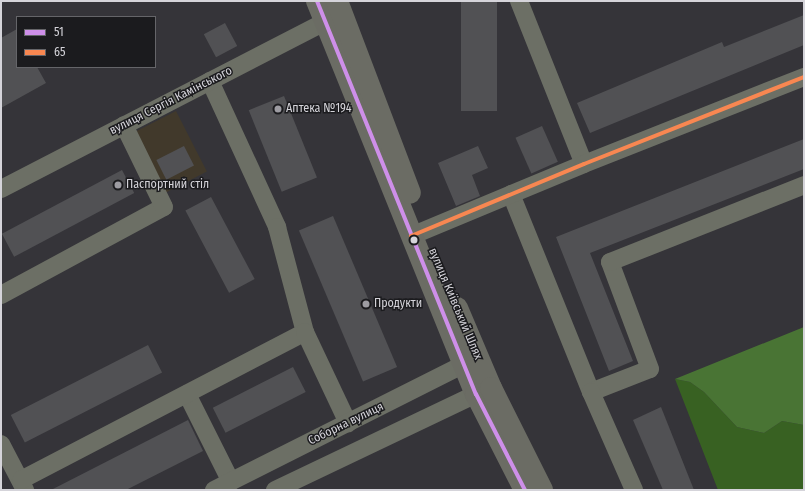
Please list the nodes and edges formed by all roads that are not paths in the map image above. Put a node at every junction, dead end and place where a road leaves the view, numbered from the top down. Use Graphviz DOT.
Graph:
graph roads {
  1 [pos="317,1"];
  2 [pos="519,1"];
  3 [pos="335,12"];
  4 [pos="804,77"];
  5 [pos="210,81"];
  6 [pos="124,125"];
  7 [pos="584,164"];
  8 [pos="804,185"];
  9 [pos="1,189"];
  10 [pos="511,194"];
  11 [pos="418,233"];
  12 [pos="1,295"];
  13 [pos="305,332"];
  14 [pos="471,361"];
  15 [pos="483,391"];
  16 [pos="591,392"];
  17 [pos="187,394"];
  18 [pos="348,424"];
  19 [pos="1,444"];
  20 [pos="231,482"];
  21 [pos="23,485"];
  22 [pos="214,490"];
  23 [pos="275,490"];
  24 [pos="525,490"];
  25 [pos="542,490"];
  26 [pos="634,490"];
  1 -- 3 [label="highway, вулиця Київський Шлях"];
  2 -- 7 [label="street"];
  3 -- 5 [label="street, вулиця Сергія Камінського"];
  3 -- 11 [label="highway, вулиця Київський Шлях"];
  4 -- 7 [label="street"];
  5 -- 6 [label="street, вулиця Сергія Камінського"];
  5 -- 13 [label="street"];
  6 -- 9 [label="street, вулиця Сергія Камінського"];
  6 -- 12 [label="street"];
  7 -- 10 [label="street"];
  8 -- 16 [label="street"];
  10 -- 11 [label="street"];
  10 -- 16 [label="street"];
  11 -- 14 [label="highway, вулиця Київський Шлях"];
  13 -- 17 [label="street"];
  13 -- 18 [label="street"];
  14 -- 15 [label="highway, вулиця Київський Шлях"];
  14 -- 18 [label="street, Соборна вулиця"];
  15 -- 23 [label="street"];
  15 -- 24 [label="highway, вулиця Київський Шлях"];
  15 -- 25 [label="highway, вулиця Київський Шлях"];
  16 -- 26 [label="street"];
  17 -- 20 [label="street"];
  17 -- 21 [label="street"];
  18 -- 20 [label="street, Соборна вулиця"];
  19 -- 21 [label="street"];
  20 -- 22 [label="street, Соборна вулиця"];
}
